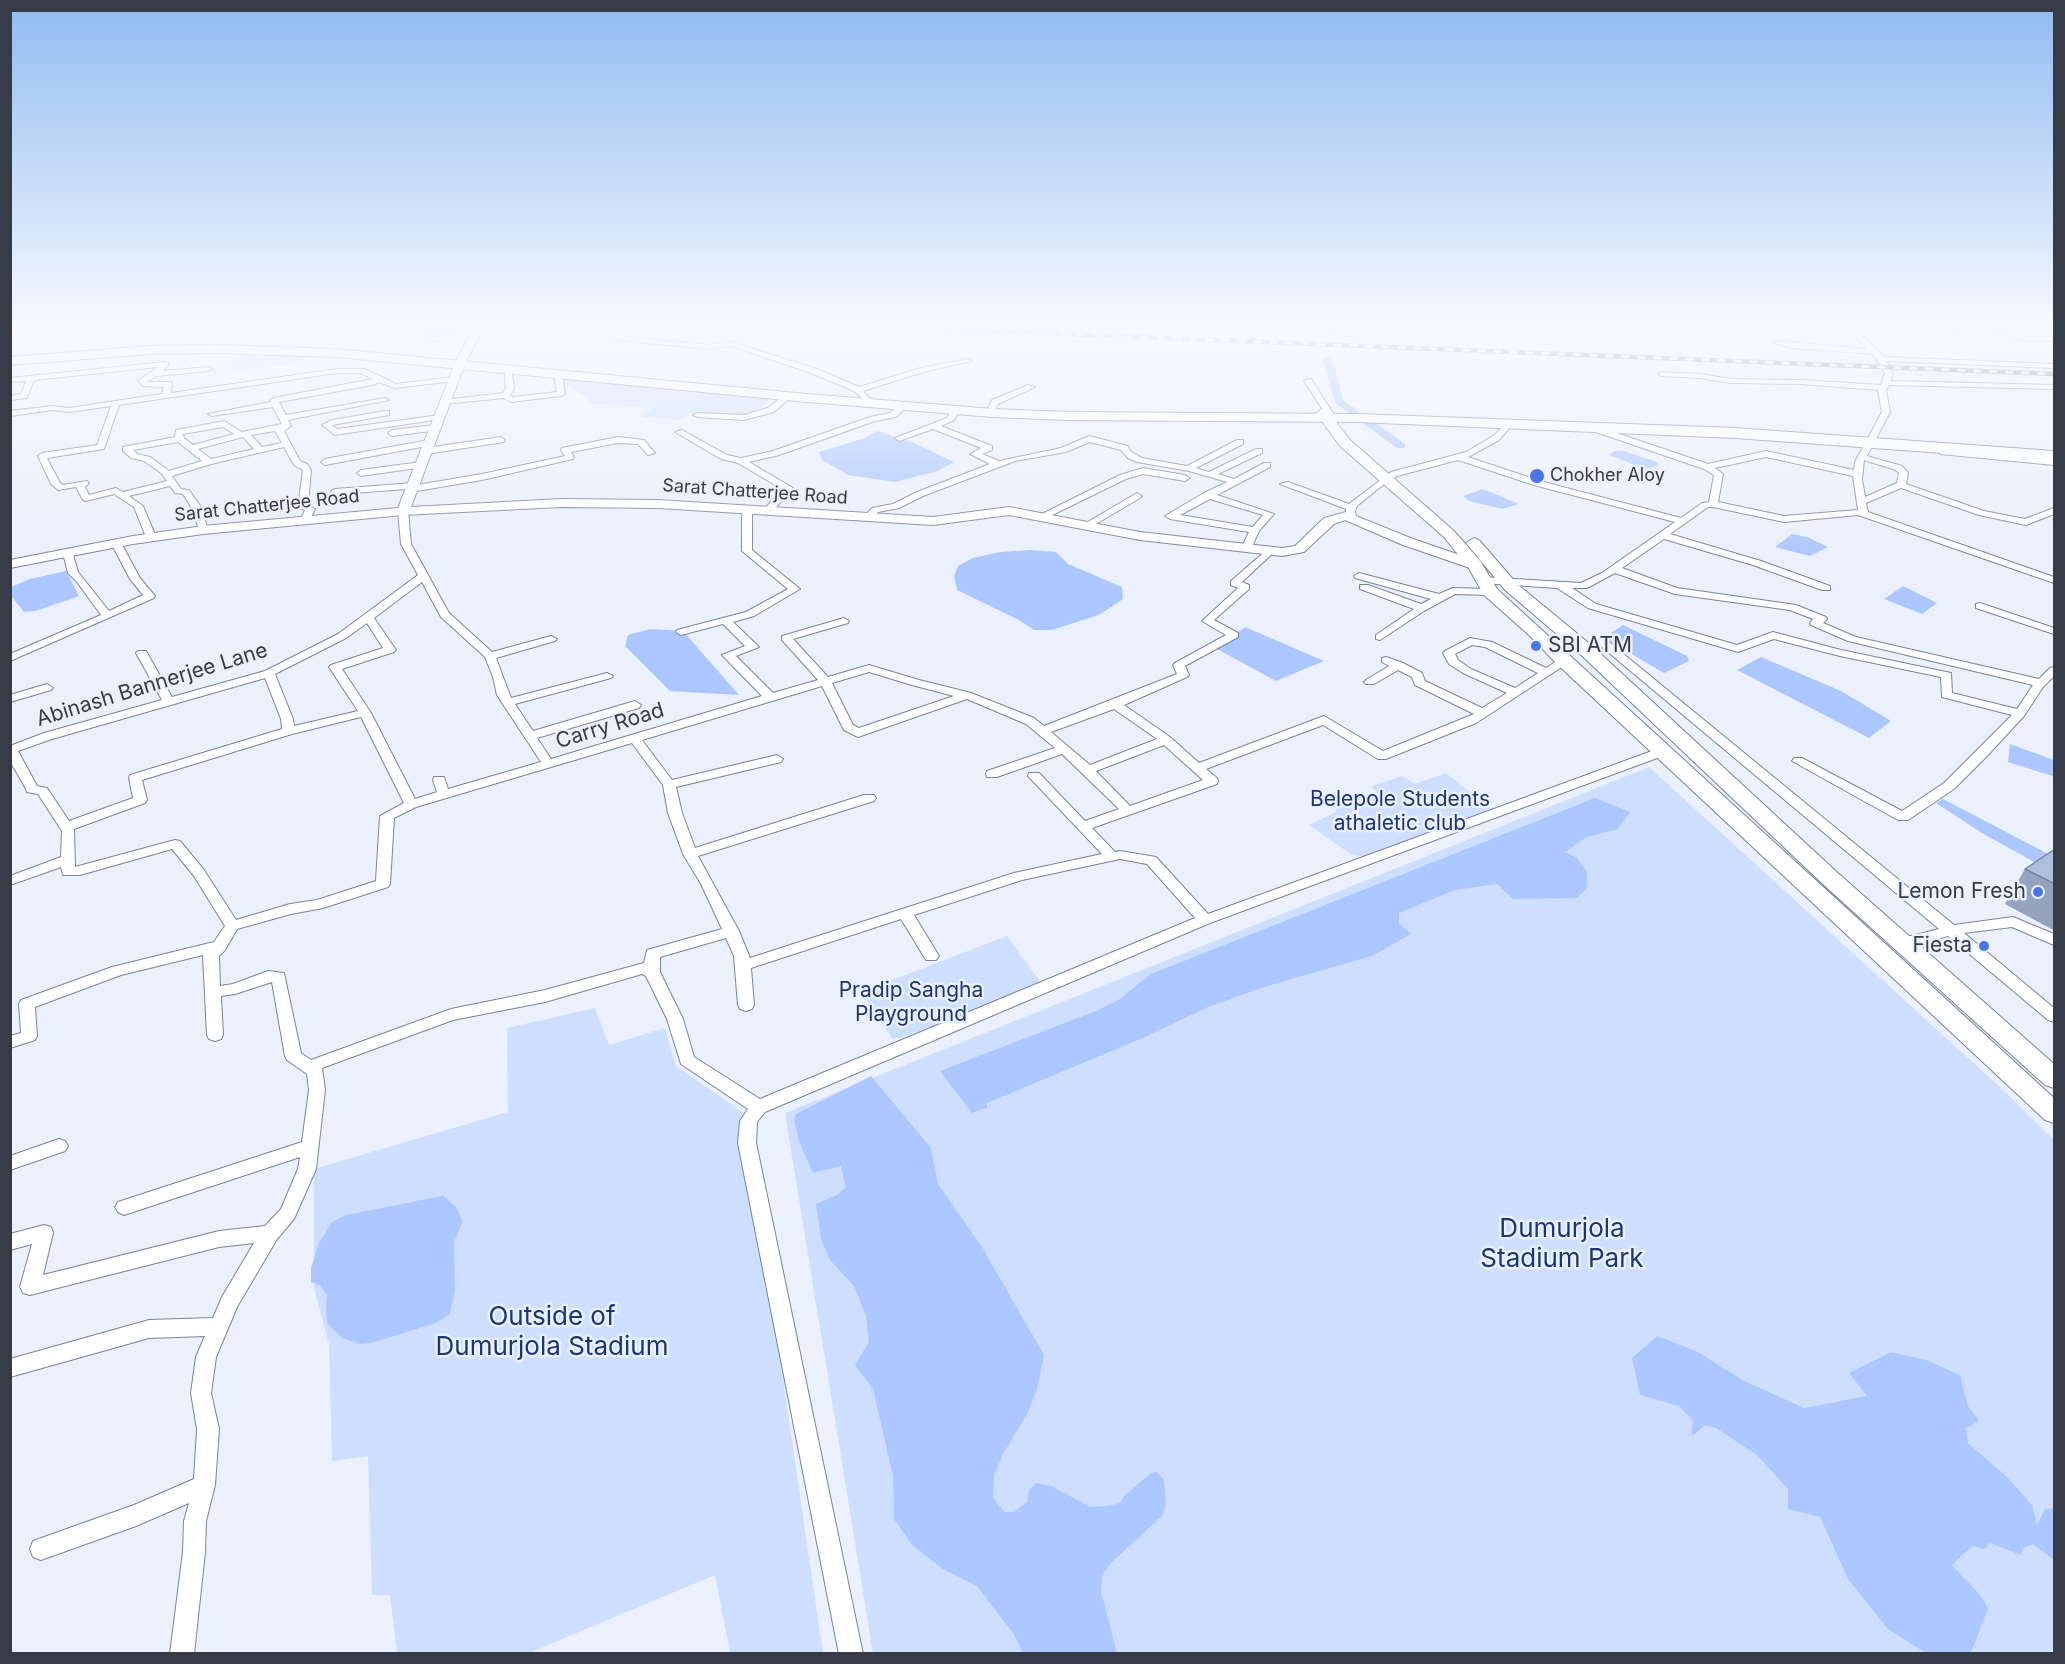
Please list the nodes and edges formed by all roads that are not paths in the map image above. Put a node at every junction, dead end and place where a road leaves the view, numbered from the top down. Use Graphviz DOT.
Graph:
graph roads {
  1 [pos="95,406"];
  2 [pos="115,406"];
  3 [pos="211,406"];
  4 [pos="277,406"];
  5 [pos="353,406"];
  6 [pos="444,406"];
  7 [pos="776,406"];
  8 [pos="888,406"];
  9 [pos="969,406"];
  10 [pos="1321,406"];
  11 [pos="1885,406"];
  12 [pos="902,407"];
  13 [pos="992,408"];
  14 [pos="956,411"];
  15 [pos="317,412"];
  16 [pos="386,413"];
  17 [pos="10,414"];
  18 [pos="1326,414"];
  19 [pos="697,415"];
  20 [pos="1382,417"];
  21 [pos="285,422"];
  22 [pos="437,422"];
  23 [pos="326,424"];
  24 [pos="1508,425"];
  25 [pos="208,426"];
  26 [pos="934,426"];
  27 [pos="1593,428"];
  28 [pos="679,432"];
  29 [pos="392,433"];
  30 [pos="243,435"];
  31 [pos="899,438"];
  32 [pos="180,439"];
  33 [pos="501,441"];
  34 [pos="1870,441"];
  35 [pos="1240,442"];
  36 [pos="288,444"];
  37 [pos="1901,445"];
  38 [pos="428,447"];
  39 [pos="191,448"];
  40 [pos="260,450"];
  41 [pos="1259,451"];
  42 [pos="651,453"];
  43 [pos="2055,454"];
  44 [pos="1459,457"];
  45 [pos="1862,457"];
  46 [pos="741,461"];
  47 [pos="209,462"];
  48 [pos="325,462"];
  49 [pos="2055,462"];
  50 [pos="999,464"];
  51 [pos="421,465"];
  52 [pos="1268,465"];
  53 [pos="1707,467"];
  54 [pos="361,473"];
  55 [pos="1186,473"];
  56 [pos="1210,474"];
  57 [pos="1857,474"];
  58 [pos="1390,477"];
  59 [pos="168,479"];
  60 [pos="1233,481"];
  61 [pos="1286,484"];
  62 [pos="1901,485"];
  63 [pos="412,487"];
  64 [pos="335,491"];
  65 [pos="122,495"];
  66 [pos="1207,495"];
  67 [pos="1137,496"];
  68 [pos="1862,502"];
  69 [pos="1713,504"];
  70 [pos="747,510"];
  71 [pos="403,511"];
  72 [pos="768,511"];
  73 [pos="2055,511"];
  74 [pos="1352,512"];
  75 [pos="1861,513"];
  76 [pos="1041,517"];
  77 [pos="868,518"];
  78 [pos="306,519"];
  79 [pos="1682,521"];
  80 [pos="1086,525"];
  81 [pos="203,530"];
  82 [pos="1255,530"];
  83 [pos="1662,535"];
  84 [pos="151,537"];
  85 [pos="116,543"];
  86 [pos="1246,549"];
  87 [pos="1269,551"];
  88 [pos="69,553"];
  89 [pos="10,564"];
  90 [pos="1614,568"];
  91 [pos="424,575"];
  92 [pos="1488,580"];
  93 [pos="2055,580"];
  94 [pos="1559,585"];
  95 [pos="1826,588"];
  96 [pos="1440,598"];
  97 [pos="1980,606"];
  98 [pos="1422,608"];
  99 [pos="107,616"];
  100 [pos="368,617"];
  101 [pos="725,620"];
  102 [pos="844,621"];
  103 [pos="2055,631"];
  104 [pos="681,632"];
  105 [pos="1380,637"];
  106 [pos="551,639"];
  107 [pos="1600,640"];
  108 [pos="142,653"];
  109 [pos="490,656"];
  110 [pos="10,658"];
  111 [pos="1386,660"];
  112 [pos="1564,661"];
  113 [pos="1399,665"];
  114 [pos="2055,670"];
  115 [pos="1546,672"];
  116 [pos="269,674"];
  117 [pos="608,676"];
  118 [pos="825,680"];
  119 [pos="1370,682"];
  120 [pos="2041,683"];
  121 [pos="47,688"];
  122 [pos="1515,692"];
  123 [pos="967,695"];
  124 [pos="770,697"];
  125 [pos="10,699"];
  126 [pos="168,700"];
  127 [pos="508,702"];
  128 [pos="1115,704"];
  129 [pos="635,705"];
  130 [pos="365,713"];
  131 [pos="1482,713"];
  132 [pos="2020,713"];
  133 [pos="288,730"];
  134 [pos="1042,731"];
  135 [pos="530,736"];
  136 [pos="635,739"];
  137 [pos="1166,740"];
  138 [pos="1064,749"];
  139 [pos="11,750"];
  140 [pos="1664,751"];
  141 [pos="777,759"];
  142 [pos="1798,761"];
  143 [pos="548,764"];
  144 [pos="1198,768"];
  145 [pos="1088,770"];
  146 [pos="992,774"];
  147 [pos="1034,776"];
  148 [pos="438,780"];
  149 [pos="669,785"];
  150 [pos="444,795"];
  151 [pos="869,798"];
  152 [pos="411,804"];
  153 [pos="1128,811"];
  154 [pos="66,827"];
  155 [pos="1082,827"];
  156 [pos="690,854"];
  157 [pos="1112,857"];
  158 [pos="68,859"];
  159 [pos="10,881"];
  160 [pos="905,913"];
  161 [pos="1205,920"];
  162 [pos="232,926"];
  163 [pos="1952,930"];
  164 [pos="732,931"];
  165 [pos="2055,940"];
  166 [pos="1904,943"];
  167 [pos="220,946"];
  168 [pos="931,956"];
  169 [pos="744,965"];
  170 [pos="652,972"];
  171 [pos="213,992"];
  172 [pos="746,1005"];
  173 [pos="2054,1016"];
  174 [pos="215,1035"];
  175 [pos="10,1042"];
  176 [pos="308,1067"];
  177 [pos="2055,1077"];
  178 [pos="759,1107"];
  179 [pos="2055,1113"];
  180 [pos="58,1146"];
  181 [pos="311,1146"];
  182 [pos="10,1163"];
  183 [pos="124,1207"];
  184 [pos="270,1233"];
  185 [pos="10,1242"];
  186 [pos="217,1327"];
  187 [pos="10,1368"];
  188 [pos="204,1485"];
  189 [pos="41,1549"];
  190 [pos="182,1653"];
  191 [pos="851,1653"];
  1 -- 17 [label="street"];
  2 -- 65 [label="street"];
  3 -- 25 [label="street"];
  4 -- 21 [label="street"];
  5 -- 15 [label="street"];
  6 -- 22 [label="main road, Carry Road"];
  7 -- 19 [label="street"];
  8 -- 12 [label="highway"];
  9 -- 13 [label="highway"];
  10 -- 18 [label="street"];
  11 -- 34 [label="street"];
  12 -- 14 [label="highway"];
  12 -- 46 [label="street"];
  13 -- 18 [label="highway"];
  14 -- 18 [label="highway"];
  14 -- 26 [label="street"];
  15 -- 21 [label="street"];
  15 -- 23 [label="street"];
  16 -- 23 [label="street"];
  18 -- 20 [label="highway"];
  18 -- 58 [label="main road"];
  20 -- 24 [label="highway"];
  20 -- 34 [label="highway"];
  21 -- 30 [label="street"];
  21 -- 36 [label="street"];
  22 -- 23 [label="street"];
  22 -- 29 [label="street"];
  22 -- 38 [label="main road, Carry Road"];
  24 -- 27 [label="highway"];
  24 -- 44 [label="street"];
  25 -- 30 [label="street"];
  25 -- 32 [label="street"];
  26 -- 31 [label="street"];
  26 -- 50 [label="street"];
  27 -- 34 [label="highway"];
  27 -- 53 [label="street"];
  28 -- 46 [label="street"];
  30 -- 39 [label="street"];
  30 -- 40 [label="street"];
  32 -- 39 [label="street"];
  32 -- 59 [label="street"];
  33 -- 38 [label="street"];
  34 -- 37 [label="highway"];
  34 -- 43 [label="highway"];
  34 -- 45 [label="street"];
  35 -- 55 [label="street"];
  36 -- 40 [label="street"];
  36 -- 78 [label="street"];
  37 -- 43 [label="highway"];
  37 -- 49 [label="street"];
  38 -- 48 [label="street"];
  38 -- 51 [label="main road, Carry Road"];
  39 -- 47 [label="street"];
  40 -- 47 [label="street"];
  41 -- 56 [label="street"];
  42 -- 63 [label="street"];
  44 -- 58 [label="street"];
  44 -- 79 [label="street"];
  45 -- 57 [label="street"];
  45 -- 62 [label="street"];
  46 -- 72 [label="street"];
  47 -- 59 [label="street"];
  50 -- 55 [label="street"];
  50 -- 77 [label="street"];
  51 -- 54 [label="street"];
  51 -- 63 [label="main road, Carry Road"];
  52 -- 60 [label="street"];
  53 -- 57 [label="street"];
  53 -- 69 [label="street"];
  55 -- 56 [label="street"];
  55 -- 76 [label="street"];
  56 -- 60 [label="street"];
  57 -- 68 [label="street"];
  58 -- 74 [label="street"];
  58 -- 92 [label="main road"];
  58 -- 92 [label="main road"];
  59 -- 65 [label="street"];
  59 -- 81 [label="street"];
  60 -- 66 [label="street"];
  61 -- 74 [label="street"];
  62 -- 68 [label="street"];
  62 -- 73 [label="street"];
  63 -- 64 [label="street"];
  63 -- 71 [label="main road, Carry Road"];
  65 -- 84 [label="street"];
  66 -- 82 [label="street"];
  66 -- 82 [label="street"];
  67 -- 80 [label="street"];
  68 -- 75 [label="street"];
  69 -- 75 [label="street"];
  69 -- 79 [label="street"];
  70 -- 71 [label="main road, Sarat Chatterjee Road"];
  70 -- 72 [label="main road, Sarat Chatterjee Road"];
  70 -- 101 [label="street"];
  71 -- 78 [label="main road, Sarat Chatterjee Road"];
  71 -- 91 [label="street, Carry Road"];
  72 -- 77 [label="main road, Sarat Chatterjee Road"];
  74 -- 87 [label="main road, Sarat Chatterjee Road"];
  74 -- 92 [label="main road"];
  75 -- 93 [label="street"];
  76 -- 77 [label="main road, Sarat Chatterjee Road"];
  76 -- 80 [label="main road, Sarat Chatterjee Road"];
  78 -- 81 [label="main road, Sarat Chatterjee Road"];
  79 -- 83 [label="street"];
  80 -- 86 [label="main road, Sarat Chatterjee Road"];
  81 -- 84 [label="main road, Sarat Chatterjee Road"];
  82 -- 86 [label="street"];
  83 -- 90 [label="street"];
  83 -- 95 [label="street"];
  84 -- 85 [label="main road, Sarat Chatterjee Road"];
  85 -- 88 [label="main road, Sarat Chatterjee Road"];
  85 -- 99 [label="street"];
  86 -- 87 [label="main road, Sarat Chatterjee Road"];
  87 -- 128 [label="street"];
  88 -- 89 [label="main road, Sarat Chatterjee Road"];
  88 -- 99 [label="street"];
  90 -- 94 [label="street"];
  90 -- 120 [label="street"];
  91 -- 100 [label="street, Abinash Bannerjee Lane"];
  91 -- 109 [label="street, Carry Road"];
  92 -- 94 [label="street"];
  92 -- 96 [label="street"];
  92 -- 112 [label="main road"];
  92 -- 166 [label="main road"];
  94 -- 132 [label="street"];
  96 -- 98 [label="street"];
  96 -- 98 [label="street"];
  97 -- 103 [label="street"];
  98 -- 105 [label="street"];
  99 -- 110 [label="street"];
  100 -- 116 [label="street, Abinash Bannerjee Lane"];
  100 -- 130 [label="street"];
  101 -- 104 [label="street"];
  101 -- 124 [label="street"];
  102 -- 118 [label="street"];
  106 -- 109 [label="street"];
  107 -- 163 [label="street"];
  108 -- 126 [label="street"];
  109 -- 127 [label="street, Carry Road"];
  111 -- 113 [label="street"];
  112 -- 115 [label="street"];
  112 -- 140 [label="main road"];
  113 -- 119 [label="street"];
  113 -- 131 [label="street"];
  114 -- 120 [label="street"];
  115 -- 122 [label="street"];
  115 -- 122 [label="street"];
  116 -- 126 [label="street, Abinash Bannerjee Lane"];
  116 -- 133 [label="street"];
  117 -- 127 [label="street"];
  118 -- 123 [label="street, Carry Road"];
  118 -- 123 [label="street"];
  118 -- 124 [label="street, Carry Road"];
  120 -- 132 [label="street"];
  121 -- 125 [label="street"];
  122 -- 131 [label="street"];
  123 -- 134 [label="street, Carry Road"];
  124 -- 136 [label="street, Carry Road"];
  126 -- 139 [label="street, Abinash Bannerjee Lane"];
  127 -- 135 [label="street, Carry Road"];
  128 -- 134 [label="street"];
  128 -- 137 [label="street"];
  129 -- 135 [label="street"];
  130 -- 133 [label="street"];
  130 -- 152 [label="street"];
  131 -- 144 [label="street"];
  132 -- 142 [label="street"];
  133 -- 154 [label="street"];
  134 -- 138 [label="street, Carry Road"];
  135 -- 143 [label="street, Carry Road"];
  136 -- 143 [label="street, Carry Road"];
  136 -- 149 [label="street"];
  137 -- 144 [label="street"];
  137 -- 145 [label="street"];
  138 -- 145 [label="street, Carry Road"];
  138 -- 146 [label="street"];
  139 -- 154 [label="street"];
  140 -- 161 [label="street"];
  140 -- 179 [label="main road"];
  141 -- 149 [label="street"];
  143 -- 150 [label="street"];
  144 -- 153 [label="street"];
  145 -- 153 [label="street, Carry Road"];
  147 -- 155 [label="street"];
  148 -- 150 [label="street"];
  149 -- 156 [label="street"];
  150 -- 152 [label="street"];
  151 -- 156 [label="street"];
  152 -- 162 [label="street"];
  153 -- 155 [label="street"];
  154 -- 158 [label="street"];
  155 -- 157 [label="street"];
  156 -- 164 [label="street"];
  157 -- 160 [label="street"];
  157 -- 161 [label="street"];
  158 -- 159 [label="street"];
  158 -- 162 [label="street"];
  160 -- 168 [label="street"];
  160 -- 169 [label="street"];
  161 -- 178 [label="street"];
  162 -- 167 [label="street"];
  163 -- 165 [label="street"];
  163 -- 166 [label="street"];
  163 -- 173 [label="street"];
  164 -- 169 [label="street"];
  164 -- 170 [label="street"];
  166 -- 177 [label="main road"];
  167 -- 171 [label="street"];
  167 -- 175 [label="street"];
  169 -- 172 [label="street"];
  170 -- 176 [label="street"];
  170 -- 178 [label="street"];
  171 -- 174 [label="street"];
  171 -- 176 [label="street"];
  176 -- 181 [label="street"];
  178 -- 191 [label="street"];
  180 -- 182 [label="street"];
  181 -- 183 [label="street"];
  181 -- 184 [label="street"];
  184 -- 185 [label="street"];
  184 -- 186 [label="street"];
  186 -- 187 [label="street"];
  186 -- 188 [label="street"];
  188 -- 189 [label="street"];
  188 -- 190 [label="street"];
}
